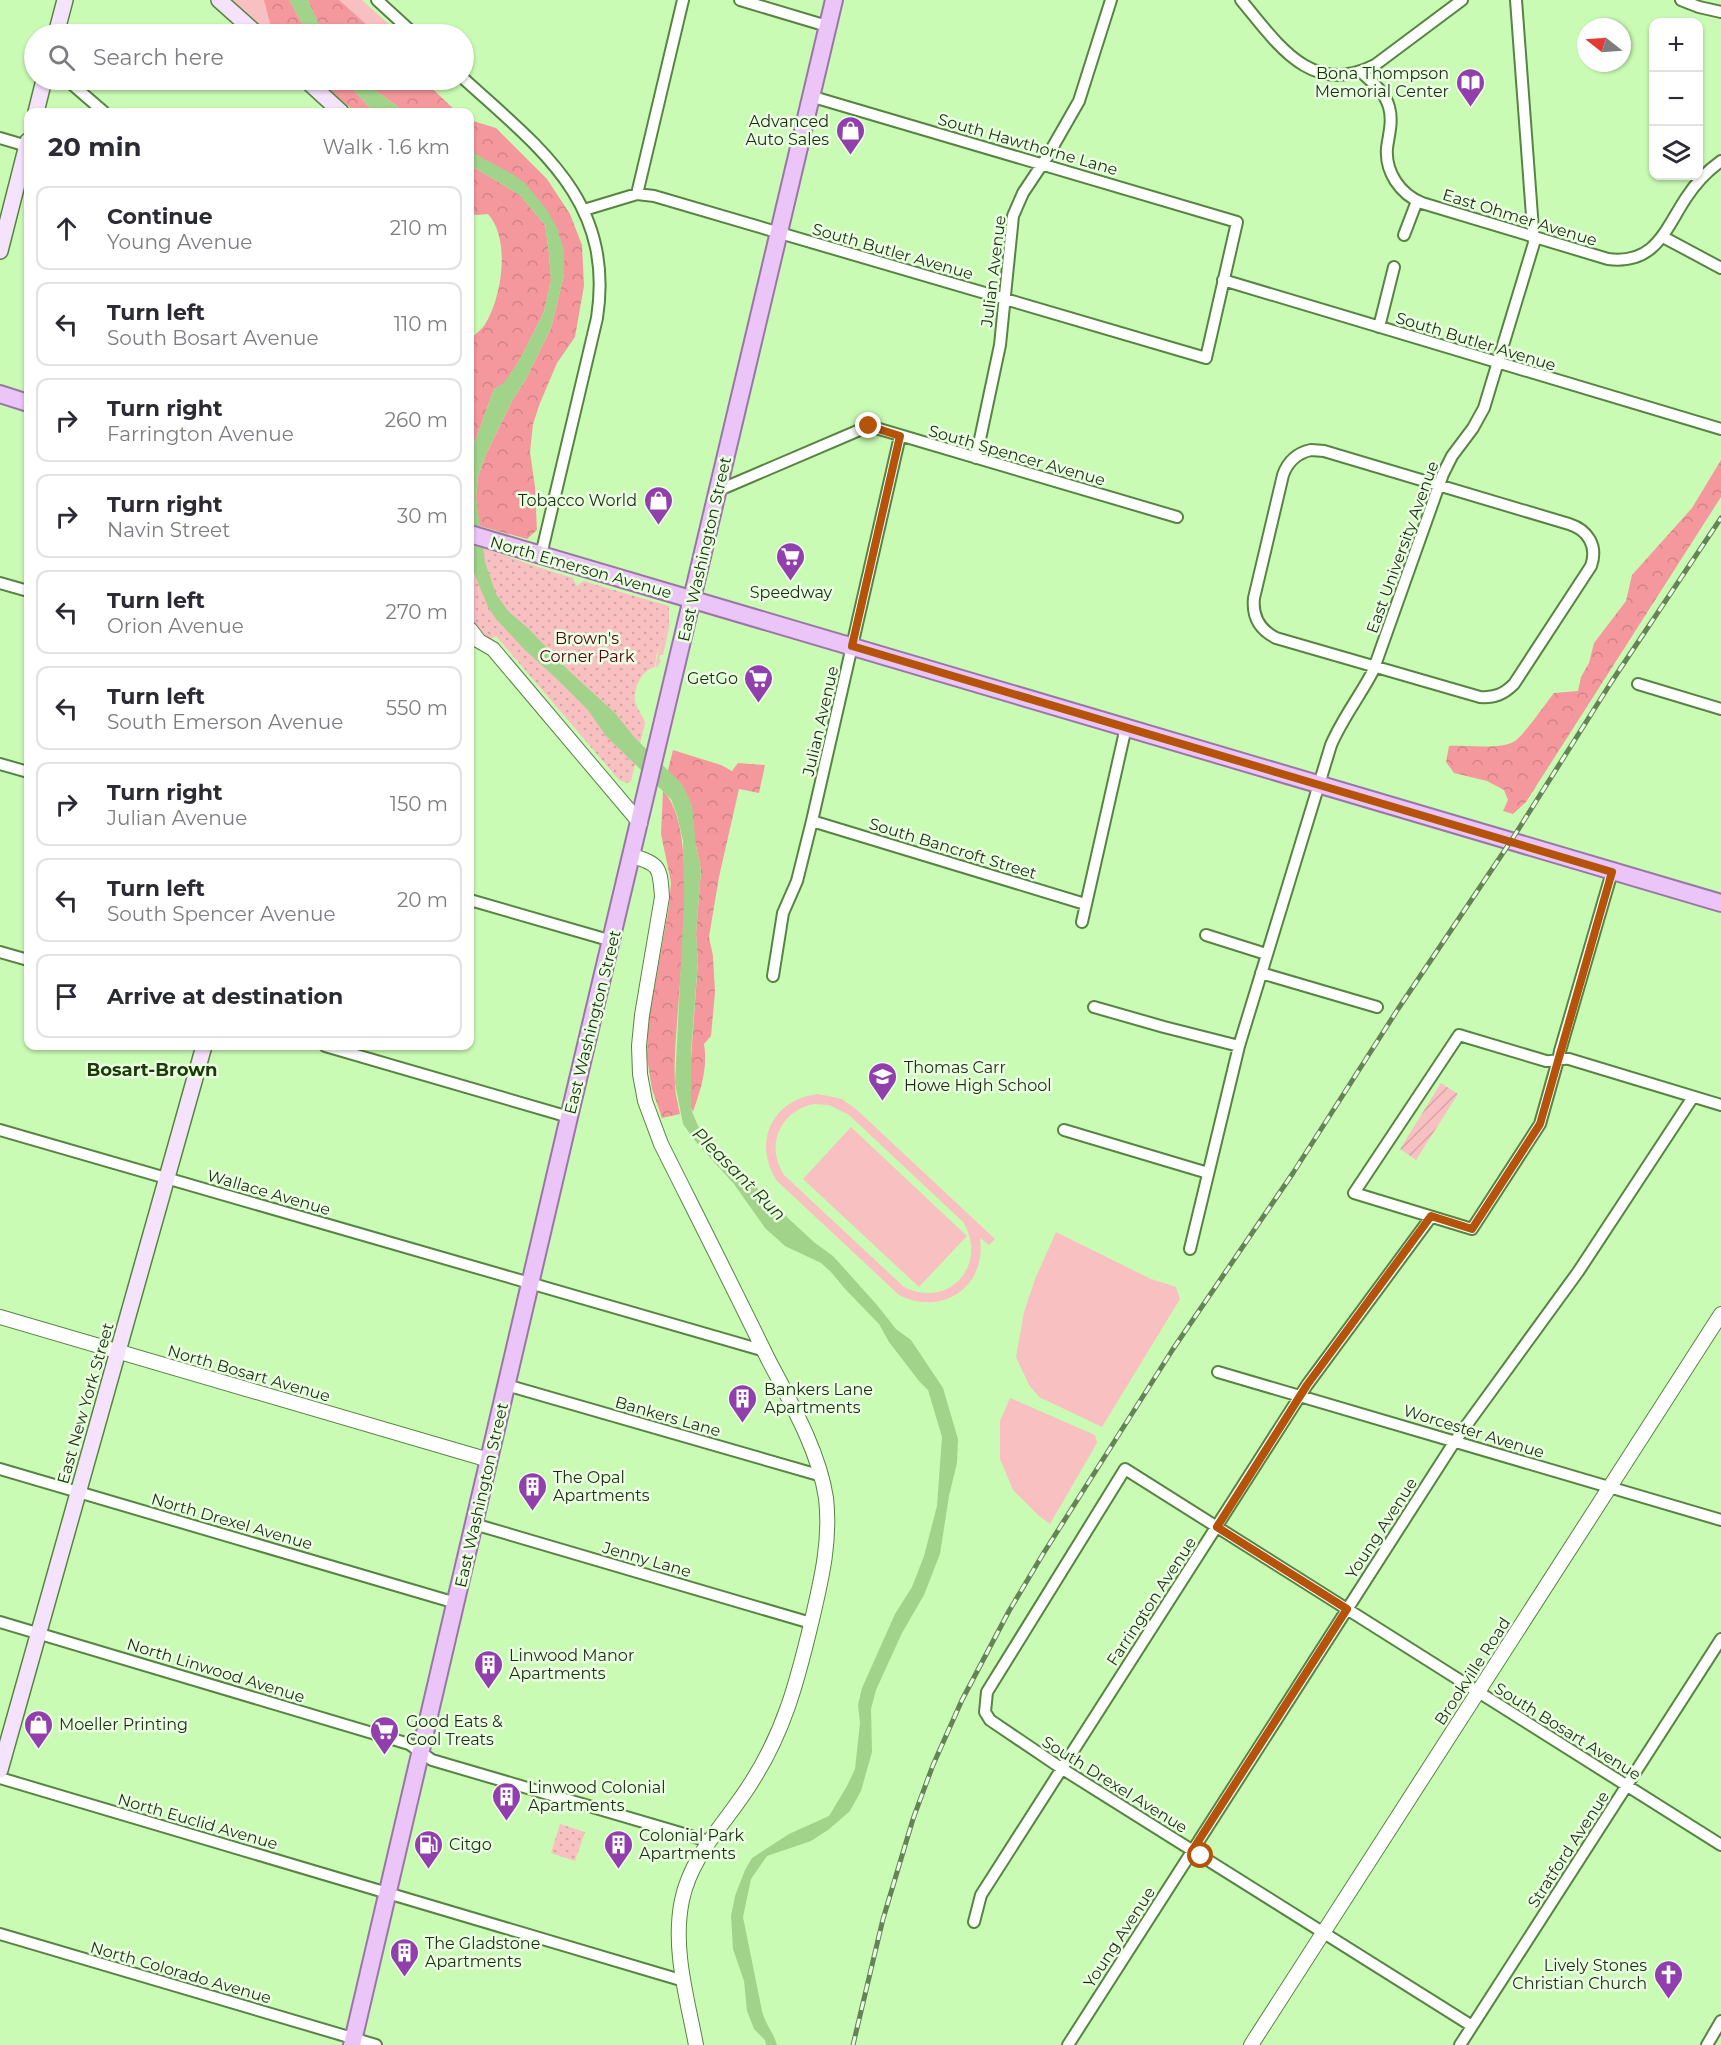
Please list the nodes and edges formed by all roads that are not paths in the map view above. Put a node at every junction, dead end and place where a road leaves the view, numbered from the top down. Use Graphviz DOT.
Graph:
graph roads {
  1 [pos="65,0"];
  2 [pos="219,0"];
  3 [pos="376,0"];
  4 [pos="683,0"];
  5 [pos="740,0"];
  6 [pos="834,0"];
  7 [pos="1111,0"];
  8 [pos="1241,0"];
  9 [pos="1462,0"];
  10 [pos="1516,0"];
  11 [pos="1681,0"];
  12 [pos="1721,12"];
  13 [pos="59,24"];
  14 [pos="246,24"];
  15 [pos="403,24"];
  16 [pos="827,26"];
  17 [pos="1360,71"];
  18 [pos="474,88"];
  19 [pos="42,90"];
  20 [pos="79,90"];
  21 [pos="317,90"];
  22 [pos="810,96"];
  23 [pos="37,108"];
  24 [pos="99,108"];
  25 [pos="337,108"];
  26 [pos="0,138"];
  27 [pos="24,143"];
  28 [pos="24,159"];
  29 [pos="1721,161"];
  30 [pos="1041,164"];
  31 [pos="637,194"];
  32 [pos="1417,201"];
  33 [pos="584,210"];
  34 [pos="778,232"];
  35 [pos="1404,235"];
  36 [pos="1532,237"];
  37 [pos="1663,237"];
  38 [pos="0,251"];
  39 [pos="1394,267"];
  40 [pos="1721,268"];
  41 [pos="1223,280"];
  42 [pos="1005,300"];
  43 [pos="1379,327"];
  44 [pos="1498,363"];
  45 [pos="0,394"];
  46 [pos="24,402"];
  47 [pos="1721,429"];
  48 [pos="900,436"];
  49 [pos="976,458"];
  50 [pos="1438,485"];
  51 [pos="717,491"];
  52 [pos="1177,517"];
  53 [pos="474,535"];
  54 [pos="541,555"];
  55 [pos="0,583"];
  56 [pos="24,590"];
  57 [pos="693,599"];
  58 [pos="474,634"];
  59 [pos="852,646"];
  60 [pos="1374,667"];
  61 [pos="1638,684"];
  62 [pos="1721,709"];
  63 [pos="1126,727"];
  64 [pos="0,764"];
  65 [pos="24,771"];
  66 [pos="1318,784"];
  67 [pos="812,821"];
  68 [pos="640,823"];
  69 [pos="632,856"];
  70 [pos="1612,872"];
  71 [pos="474,901"];
  72 [pos="1721,903"];
  73 [pos="1085,904"];
  74 [pos="1082,922"];
  75 [pos="1206,935"];
  76 [pos="612,941"];
  77 [pos="0,952"];
  78 [pos="1266,954"];
  79 [pos="24,959"];
  80 [pos="1261,973"];
  81 [pos="773,976"];
  82 [pos="1094,1007"];
  83 [pos="1377,1007"];
  84 [pos="1239,1046"];
  85 [pos="203,1050"];
  86 [pos="339,1050"];
  87 [pos="1558,1060"];
  88 [pos="1694,1096"];
  89 [pos="1721,1105"];
  90 [pos="569,1117"];
  91 [pos="0,1130"];
  92 [pos="1064,1130"];
  93 [pos="1208,1173"];
  94 [pos="166,1178"];
  95 [pos="1431,1216"];
  96 [pos="1190,1249"];
  97 [pos="530,1283"];
  98 [pos="1721,1314"];
  99 [pos="0,1317"];
  100 [pos="765,1351"];
  101 [pos="118,1352"];
  102 [pos="1218,1372"];
  103 [pos="506,1385"];
  104 [pos="1301,1396"];
  105 [pos="1455,1441"];
  106 [pos="489,1460"];
  107 [pos="0,1469"];
  108 [pos="1125,1469"];
  109 [pos="822,1476"];
  110 [pos="1609,1487"];
  111 [pos="79,1492"];
  112 [pos="1721,1520"];
  113 [pos="474,1524"];
  114 [pos="1217,1527"];
  115 [pos="456,1603"];
  116 [pos="1347,1609"];
  117 [pos="0,1622"];
  118 [pos="811,1623"];
  119 [pos="39,1634"];
  120 [pos="1721,1638"];
  121 [pos="1478,1692"];
  122 [pos="420,1752"];
  123 [pos="1061,1768"];
  124 [pos="0,1770"];
  125 [pos="0,1779"];
  126 [pos="1627,1785"];
  127 [pos="708,1841"];
  128 [pos="1721,1845"];
  129 [pos="1192,1851"];
  130 [pos="387,1893"];
  131 [pos="974,1922"];
  132 [pos="1323,1933"];
  133 [pos="0,1934"];
  134 [pos="684,1981"];
  135 [pos="1721,2021"];
  136 [pos="1472,2026"];
  137 [pos="353,2042"];
  138 [pos="376,2045"];
  139 [pos="696,2045"];
  140 [pos="1068,2045"];
  141 [pos="1251,2045"];
  142 [pos="1460,2045"];
  143 [pos="1707,2045"];
  1 -- 13 [label="main road"];
  2 -- 14 [label="main road"];
  3 -- 15 [label="street"];
  4 -- 31 [label="street"];
  5 -- 16 [label="street"];
  6 -- 16 [label="main road, East Washington Street"];
  7 -- 30 [label="street, Julian Avenue"];
  8 -- 17 [label="street"];
  9 -- 17 [label="street"];
  10 -- 36 [label="street, East University Avenue"];
  11 -- 12 [label="street"];
  16 -- 22 [label="main road, East Washington Street"];
  17 -- 32 [label="street, East Ohmer Avenue"];
  18 -- 33 [label="street"];
  19 -- 23 [label="main road"];
  20 -- 24 [label="street"];
  21 -- 25 [label="main road"];
  22 -- 30 [label="street, South Hawthorne Lane"];
  22 -- 34 [label="main road, East Washington Street"];
  26 -- 27 [label="street"];
  28 -- 38 [label="main road"];
  29 -- 37 [label="street, East Ohmer Avenue"];
  30 -- 41 [label="street, South Hawthorne Lane"];
  30 -- 42 [label="street, Julian Avenue"];
  31 -- 33 [label="street"];
  31 -- 34 [label="street, South Butler Avenue"];
  32 -- 35 [label="street"];
  32 -- 36 [label="street, East Ohmer Avenue"];
  33 -- 54 [label="street"];
  34 -- 42 [label="street, South Butler Avenue"];
  34 -- 51 [label="main road, East Washington Street"];
  36 -- 37 [label="street, East Ohmer Avenue"];
  36 -- 44 [label="street, East University Avenue"];
  37 -- 40 [label="street"];
  39 -- 43 [label="street"];
  41 -- 42 [label="street, South Butler Avenue"];
  41 -- 43 [label="street, South Butler Avenue"];
  42 -- 49 [label="street, Julian Avenue"];
  43 -- 44 [label="street, South Butler Avenue"];
  44 -- 47 [label="street, South Butler Avenue"];
  44 -- 50 [label="street, East University Avenue"];
  45 -- 46 [label="main road"];
  48 -- 49 [label="street, South Spencer Avenue"];
  48 -- 51 [label="street, South Spencer Avenue"];
  48 -- 59 [label="street, Julian Avenue"];
  49 -- 52 [label="street, South Spencer Avenue"];
  50 -- 60 [label="street, East University Avenue"];
  50 -- 60 [label="street"];
  50 -- 60 [label="street"];
  51 -- 57 [label="main road, East Washington Street"];
  53 -- 54 [label="main road, North Emerson Avenue"];
  54 -- 57 [label="main road, North Emerson Avenue"];
  55 -- 56 [label="street"];
  57 -- 59 [label="main road, North Emerson Avenue"];
  57 -- 68 [label="main road, East Washington Street"];
  58 -- 68 [label="street"];
  59 -- 63 [label="main road, North Emerson Avenue"];
  59 -- 67 [label="street, Julian Avenue"];
  60 -- 66 [label="street, East University Avenue"];
  61 -- 62 [label="street"];
  63 -- 66 [label="main road, North Emerson Avenue"];
  63 -- 73 [label="street"];
  64 -- 65 [label="street"];
  66 -- 70 [label="main road, North Emerson Avenue"];
  66 -- 78 [label="street, East University Avenue"];
  67 -- 73 [label="street, South Bancroft Street"];
  67 -- 81 [label="street, Julian Avenue"];
  68 -- 69 [label="main road, East Washington Street"];
  69 -- 76 [label="main road, East Washington Street"];
  69 -- 100 [label="street"];
  70 -- 72 [label="main road, North Emerson Avenue"];
  70 -- 87 [label="street"];
  71 -- 76 [label="street"];
  73 -- 74 [label="street"];
  75 -- 78 [label="street"];
  76 -- 90 [label="main road, East Washington Street"];
  77 -- 79 [label="street"];
  78 -- 80 [label="street, East University Avenue"];
  80 -- 83 [label="street"];
  80 -- 84 [label="street"];
  82 -- 84 [label="street"];
  84 -- 93 [label="street"];
  85 -- 94 [label="main road, East New York Street"];
  86 -- 90 [label="street"];
  87 -- 88 [label="street"];
  87 -- 95 [label="street"];
  87 -- 95 [label="street"];
  88 -- 89 [label="street"];
  88 -- 105 [label="street, Young Avenue"];
  90 -- 97 [label="main road, East Washington Street"];
  91 -- 94 [label="street, Wallace Avenue"];
  92 -- 93 [label="street"];
  93 -- 96 [label="street"];
  94 -- 97 [label="street, Wallace Avenue"];
  94 -- 101 [label="main road, East New York Street"];
  95 -- 104 [label="street, Farrington Avenue"];
  97 -- 100 [label="street, Wallace Avenue"];
  97 -- 103 [label="main road, East Washington Street"];
  98 -- 110 [label="street, Brookville Road"];
  99 -- 101 [label="street, North Bosart Avenue"];
  100 -- 109 [label="street"];
  101 -- 106 [label="street, North Bosart Avenue"];
  101 -- 111 [label="main road, East New York Street"];
  102 -- 104 [label="street, Worcester Avenue"];
  103 -- 106 [label="main road, East Washington Street"];
  103 -- 109 [label="street, Bankers Lane"];
  104 -- 105 [label="street, Worcester Avenue"];
  104 -- 114 [label="street, Farrington Avenue"];
  105 -- 110 [label="street, Worcester Avenue"];
  105 -- 116 [label="street, Young Avenue"];
  106 -- 113 [label="main road, East Washington Street"];
  107 -- 111 [label="street, North Drexel Avenue"];
  108 -- 114 [label="street, South Bosart Avenue"];
  108 -- 123 [label="street, South Drexel Avenue"];
  109 -- 118 [label="street"];
  110 -- 112 [label="street, Worcester Avenue"];
  110 -- 121 [label="street, Brookville Road"];
  111 -- 115 [label="street, North Drexel Avenue"];
  111 -- 119 [label="main road, East New York Street"];
  113 -- 115 [label="main road, East Washington Street"];
  113 -- 118 [label="street, Jenny Lane"];
  114 -- 116 [label="street, South Bosart Avenue"];
  114 -- 123 [label="street, Farrington Avenue"];
  115 -- 122 [label="main road, East Washington Street"];
  116 -- 121 [label="street, South Bosart Avenue"];
  116 -- 129 [label="street, Young Avenue"];
  117 -- 119 [label="street, North Linwood Avenue"];
  118 -- 127 [label="street"];
  119 -- 122 [label="street, North Linwood Avenue"];
  119 -- 124 [label="main road, East New York Street"];
  120 -- 126 [label="street, Stratford Avenue"];
  121 -- 126 [label="street, South Bosart Avenue"];
  121 -- 132 [label="street, Brookville Road"];
  122 -- 127 [label="street, North Linwood Avenue"];
  122 -- 130 [label="main road, East Washington Street"];
  123 -- 129 [label="street, South Drexel Avenue"];
  123 -- 131 [label="street, Farrington Avenue"];
  125 -- 130 [label="street, North Euclid Avenue"];
  126 -- 128 [label="street, South Bosart Avenue"];
  126 -- 136 [label="street, Stratford Avenue"];
  127 -- 134 [label="street"];
  129 -- 132 [label="street, South Drexel Avenue"];
  129 -- 140 [label="street, Young Avenue"];
  130 -- 134 [label="street, North Euclid Avenue"];
  130 -- 137 [label="main road, East Washington Street"];
  132 -- 136 [label="street, South Drexel Avenue"];
  132 -- 141 [label="street, Brookville Road"];
  133 -- 137 [label="street, North Colorado Avenue"];
  134 -- 139 [label="street"];
  135 -- 143 [label="street"];
  136 -- 142 [label="street, Stratford Avenue"];
  137 -- 138 [label="street, North Colorado Avenue"];
}
